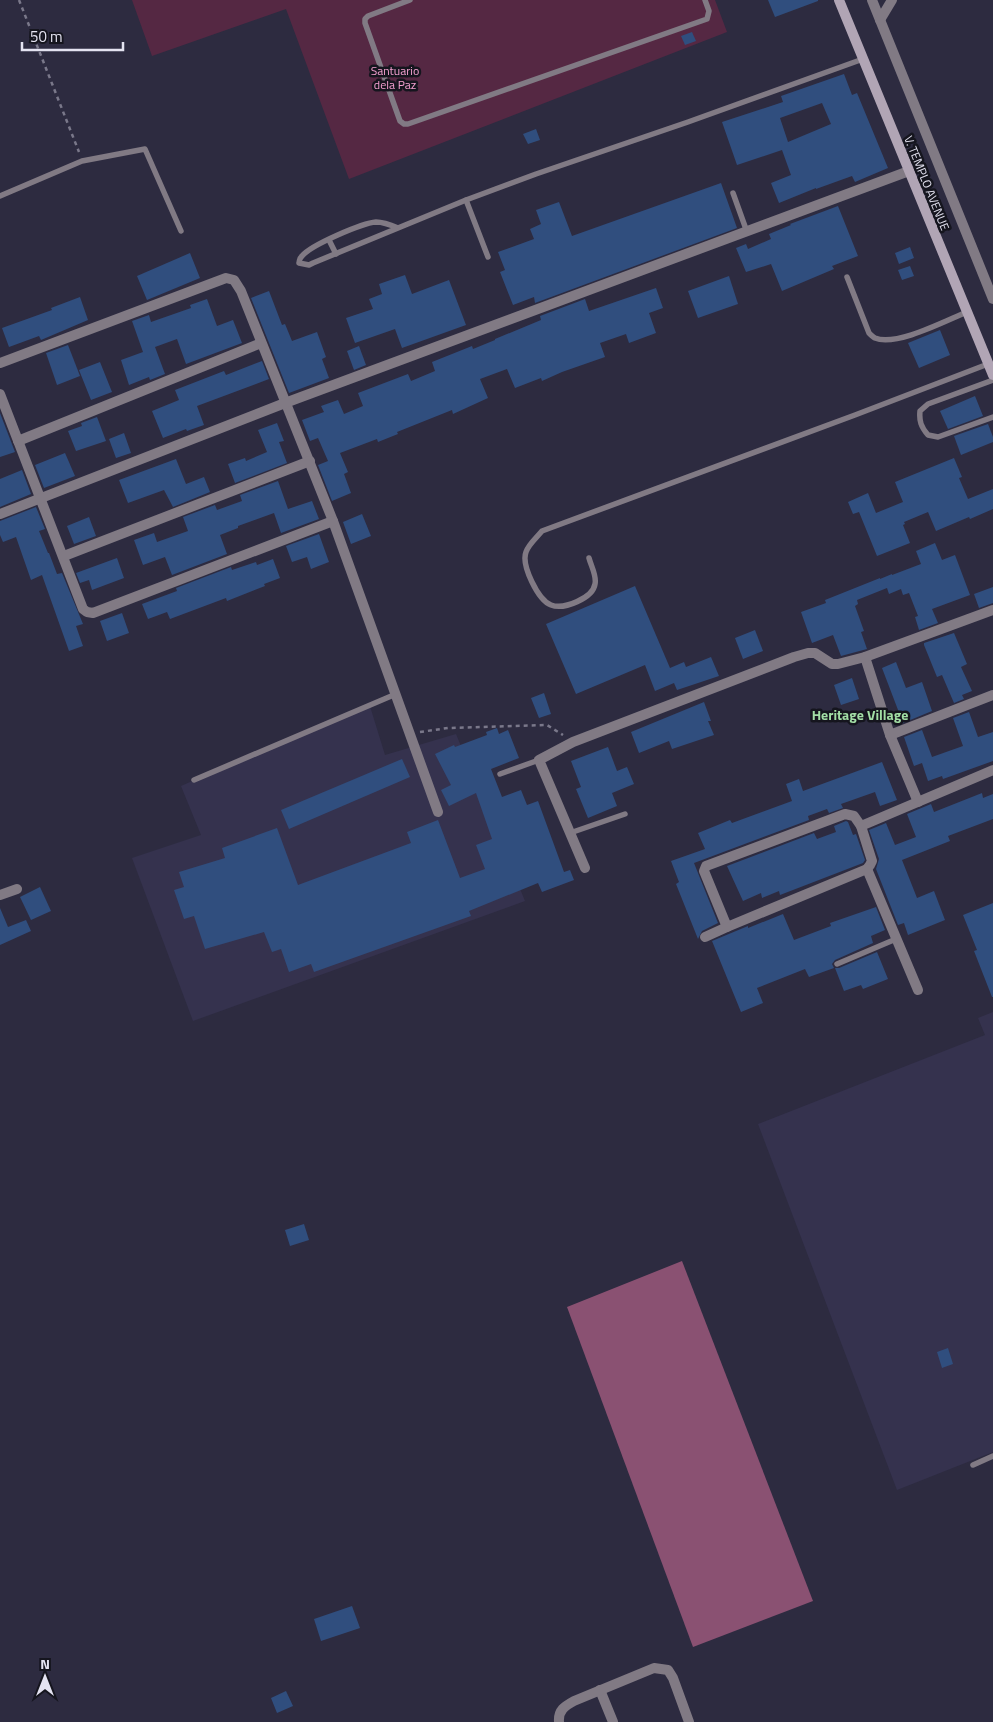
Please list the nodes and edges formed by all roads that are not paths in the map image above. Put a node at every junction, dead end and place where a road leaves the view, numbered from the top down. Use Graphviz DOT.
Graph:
graph roads {
  1 [pos="410,0"];
  2 [pos="705,0"];
  3 [pos="839,0"];
  4 [pos="872,0"];
  5 [pos="892,0"];
  6 [pos="880,20"];
  7 [pos="863,59"];
  8 [pos="909,171"];
  9 [pos="733,193"];
  10 [pos="0,196"];
  11 [pos="466,200"];
  12 [pos="398,228"];
  13 [pos="181,231"];
  14 [pos="747,232"];
  15 [pos="329,240"];
  16 [pos="336,254"];
  17 [pos="488,257"];
  18 [pos="847,277"];
  19 [pos="993,299"];
  20 [pos="967,312"];
  21 [pos="260,343"];
  22 [pos="0,363"];
  23 [pos="988,364"];
  24 [pos="993,374"];
  25 [pos="993,380"];
  26 [pos="0,394"];
  27 [pos="285,403"];
  28 [pos="993,417"];
  29 [pos="18,441"];
  30 [pos="310,461"];
  31 [pos="42,498"];
  32 [pos="0,514"];
  33 [pos="333,521"];
  34 [pos="64,556"];
  35 [pos="589,558"];
  36 [pos="993,610"];
  37 [pos="865,656"];
  38 [pos="396,694"];
  39 [pos="993,695"];
  40 [pos="890,735"];
  41 [pos="539,760"];
  42 [pos="993,770"];
  43 [pos="500,774"];
  44 [pos="194,780"];
  45 [pos="918,802"];
  46 [pos="438,812"];
  47 [pos="625,814"];
  48 [pos="861,826"];
  49 [pos="570,833"];
  50 [pos="585,868"];
  51 [pos="867,869"];
  52 [pos="17,889"];
  53 [pos="0,895"];
  54 [pos="727,926"];
  55 [pos="706,937"];
  56 [pos="896,939"];
  57 [pos="838,964"];
  58 [pos="918,990"];
  59 [pos="993,1456"];
  60 [pos="973,1465"];
  61 [pos="600,1690"];
  62 [pos="559,1722"];
  63 [pos="612,1722"];
  64 [pos="689,1722"];
  1 -- 2 [label="lane"];
  3 -- 7 [label="main road, V. TEMPLO AVENUE"];
  4 -- 6 [label="street"];
  5 -- 6 [label="street"];
  6 -- 19 [label="street"];
  7 -- 8 [label="main road, V. TEMPLO AVENUE"];
  7 -- 11 [label="lane"];
  8 -- 14 [label="street"];
  8 -- 20 [label="main road, V. TEMPLO AVENUE"];
  9 -- 14 [label="lane"];
  10 -- 13 [label="lane"];
  11 -- 12 [label="lane"];
  11 -- 17 [label="lane"];
  12 -- 15 [label="lane"];
  12 -- 16 [label="lane"];
  14 -- 27 [label="street"];
  15 -- 16 [label="lane"];
  15 -- 16 [label="lane"];
  18 -- 20 [label="lane"];
  20 -- 23 [label="main road, V. TEMPLO AVENUE"];
  21 -- 22 [label="street"];
  21 -- 27 [label="street"];
  21 -- 29 [label="street"];
  23 -- 24 [label="main road, V. TEMPLO AVENUE"];
  23 -- 35 [label="lane"];
  25 -- 28 [label="lane"];
  26 -- 29 [label="street"];
  27 -- 30 [label="street"];
  27 -- 31 [label="street"];
  29 -- 31 [label="street"];
  30 -- 33 [label="street"];
  30 -- 34 [label="street"];
  31 -- 32 [label="street"];
  31 -- 34 [label="street"];
  33 -- 34 [label="street"];
  33 -- 38 [label="street"];
  36 -- 37 [label="street"];
  37 -- 40 [label="street"];
  37 -- 41 [label="street"];
  38 -- 44 [label="lane"];
  38 -- 46 [label="street"];
  39 -- 40 [label="street"];
  40 -- 45 [label="street"];
  41 -- 43 [label="lane"];
  41 -- 49 [label="street"];
  42 -- 45 [label="street"];
  45 -- 48 [label="street"];
  47 -- 49 [label="lane"];
  48 -- 51 [label="street"];
  48 -- 54 [label="street"];
  49 -- 50 [label="street"];
  51 -- 54 [label="street"];
  51 -- 56 [label="street"];
  52 -- 53 [label="street"];
  54 -- 55 [label="street"];
  56 -- 57 [label="lane"];
  56 -- 58 [label="street"];
  59 -- 60 [label="lane"];
  61 -- 62 [label="street"];
  61 -- 63 [label="street"];
  61 -- 64 [label="street"];
}
